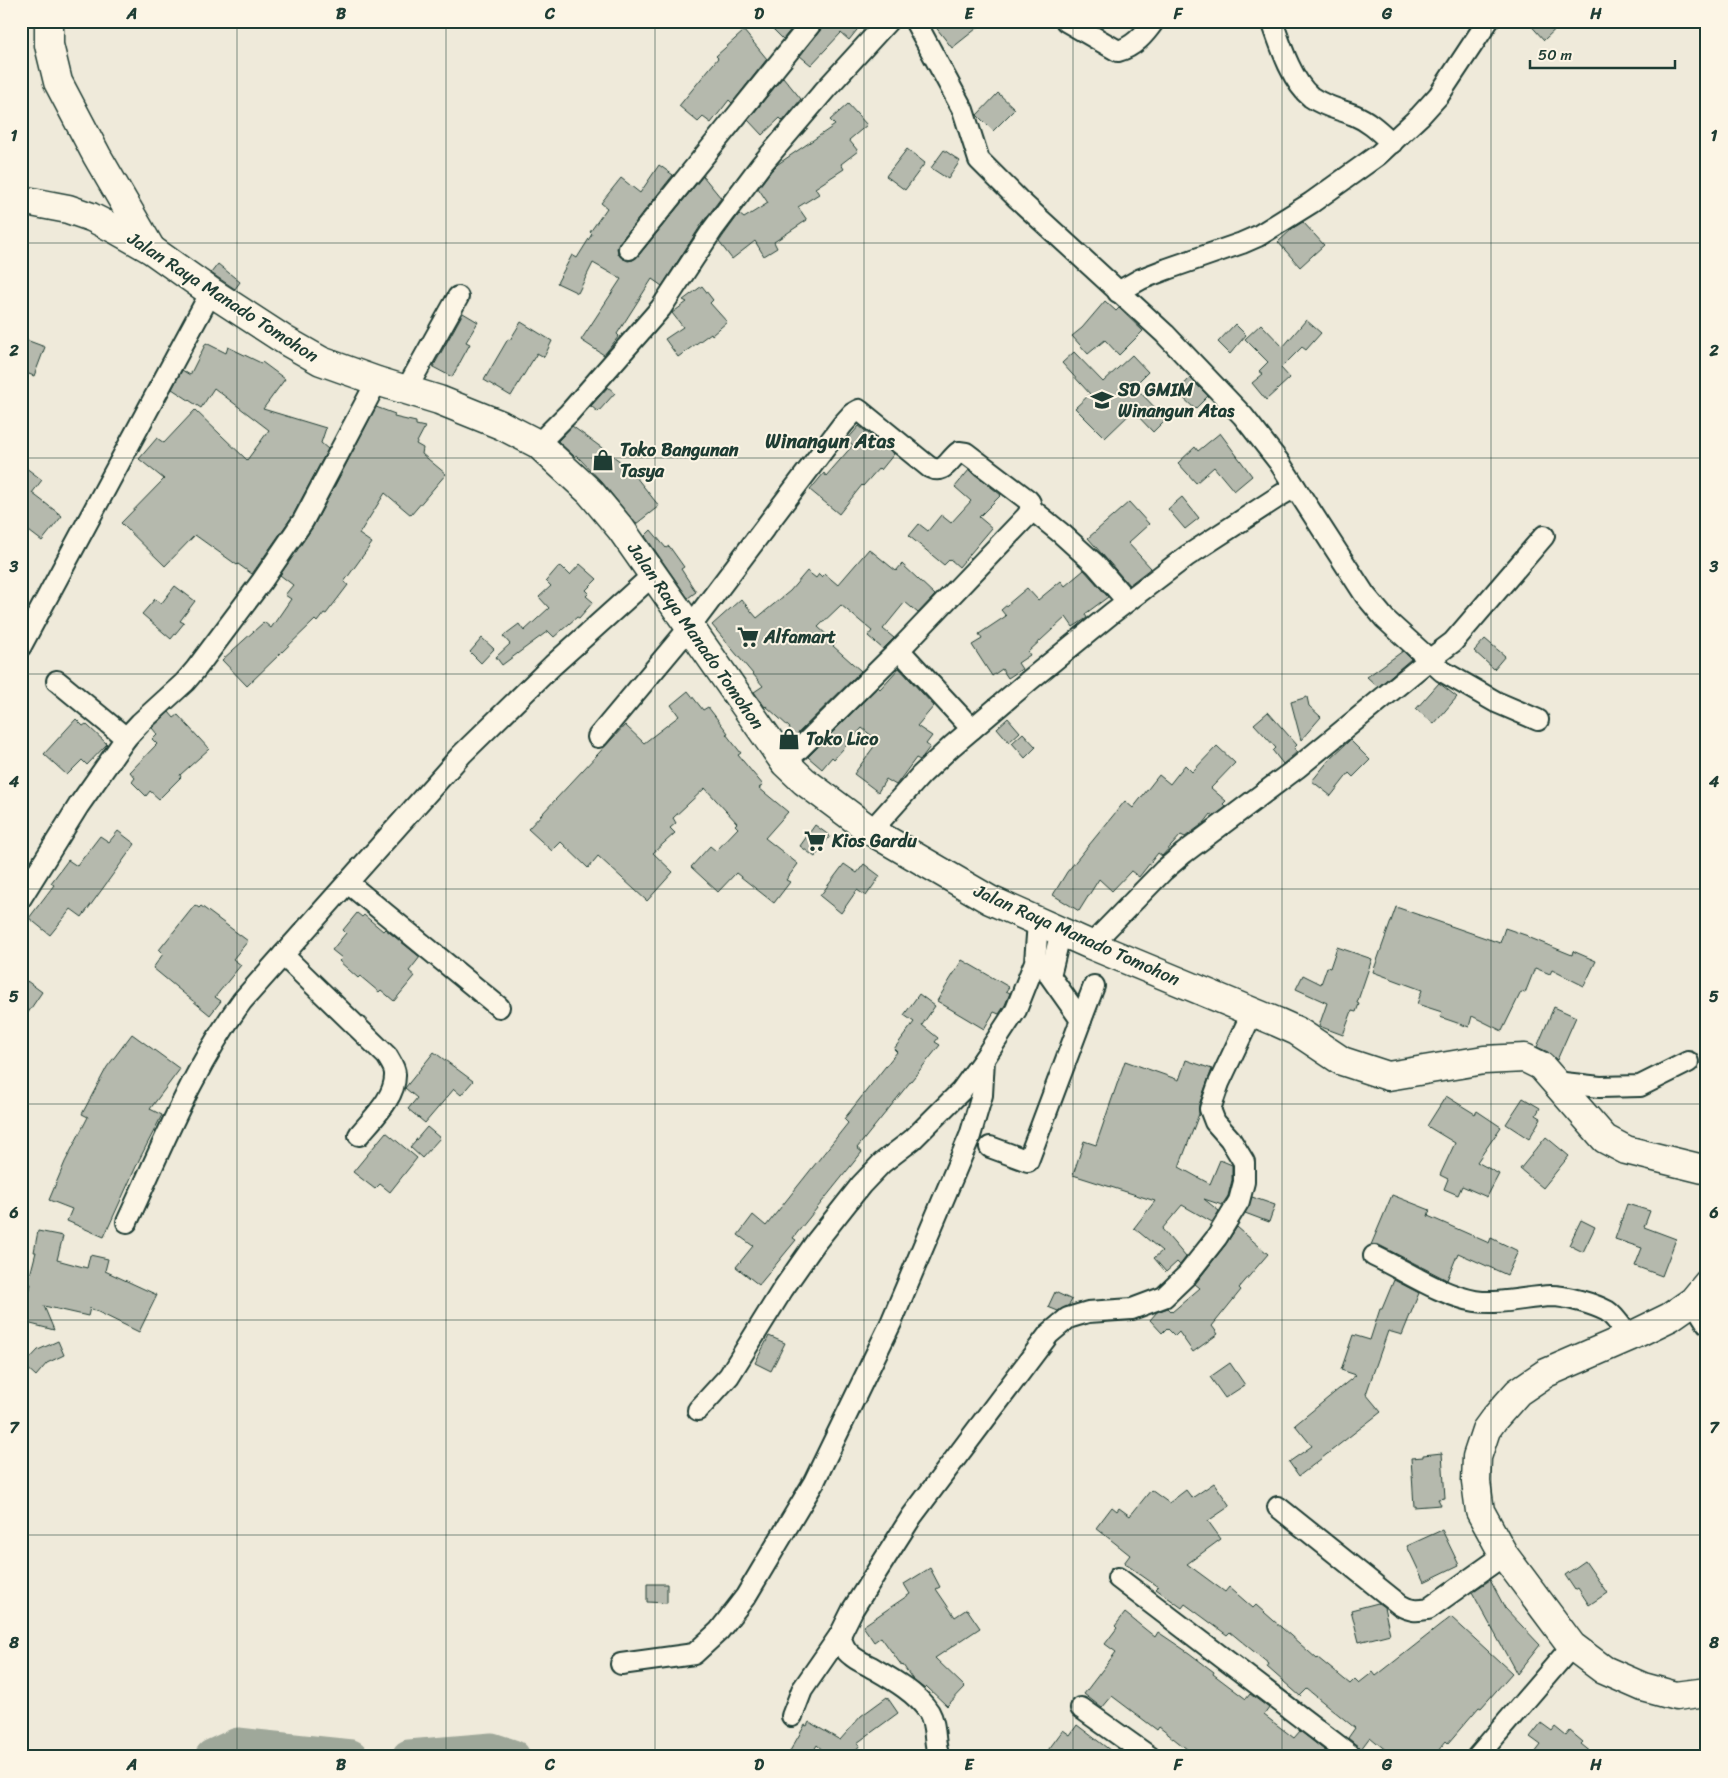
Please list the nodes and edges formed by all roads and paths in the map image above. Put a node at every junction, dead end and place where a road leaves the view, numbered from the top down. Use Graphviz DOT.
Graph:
graph roads {
  1 [pos="49,21"];
  2 [pos="813,21"];
  3 [pos="888,21"];
  4 [pos="915,21"];
  5 [pos="1066,21"];
  6 [pos="1154,21"];
  7 [pos="1272,21"];
  8 [pos="1488,21"];
  9 [pos="1392,142"];
  10 [pos="30,202"];
  11 [pos="629,249"];
  12 [pos="152,250"];
  13 [pos="211,292"];
  14 [pos="1118,292"];
  15 [pos="458,297"];
  16 [pos="377,381"];
  17 [pos="406,390"];
  18 [pos="538,444"];
  19 [pos="1295,487"];
  20 [pos="1030,508"];
  21 [pos="1544,536"];
  22 [pos="654,575"];
  23 [pos="1126,601"];
  24 [pos="690,628"];
  25 [pos="21,646"];
  26 [pos="899,650"];
  27 [pos="1429,660"];
  28 [pos="57,681"];
  29 [pos="1538,720"];
  30 [pos="972,730"];
  31 [pos="598,737"];
  32 [pos="126,738"];
  33 [pos="786,763"];
  34 [pos="871,831"];
  35 [pos="348,883"];
  36 [pos="21,898"];
  37 [pos="1050,926"];
  38 [pos="1091,945"];
  39 [pos="283,955"];
  40 [pos="1094,986"];
  41 [pos="499,1006"];
  42 [pos="1253,1011"];
  43 [pos="1081,1020"];
  44 [pos="984,1059"];
  45 [pos="1688,1062"];
  46 [pos="1555,1082"];
  47 [pos="359,1134"];
  48 [pos="990,1147"];
  49 [pos="1707,1170"];
  50 [pos="127,1222"];
  51 [pos="1374,1256"];
  52 [pos="1700,1292"];
  53 [pos="1707,1324"];
  54 [pos="1629,1337"];
  55 [pos="698,1410"];
  56 [pos="1278,1507"];
  57 [pos="1504,1555"];
  58 [pos="1118,1578"];
  59 [pos="840,1635"];
  60 [pos="1572,1646"];
  61 [pos="621,1664"];
  62 [pos="1707,1692"];
  63 [pos="1081,1708"];
  64 [pos="792,1716"];
  65 [pos="939,1757"];
  66 [pos="1150,1757"];
  67 [pos="1353,1757"];
  68 [pos="1477,1757"];
  1 -- 12 [label="highway"];
  2 -- 11 [label="street"];
  3 -- 18 [label="street"];
  4 -- 14 [label="street"];
  5 -- 6 [label="street"];
  7 -- 9 [label="street"];
  8 -- 9 [label="street"];
  9 -- 14 [label="street"];
  10 -- 12 [label="highway, Jalan Raya Manado Tomohon"];
  12 -- 13 [label="highway, Jalan Raya Manado Tomohon"];
  13 -- 16 [label="highway, Jalan Raya Manado Tomohon"];
  13 -- 25 [label="street"];
  14 -- 19 [label="street"];
  15 -- 17 [label="street"];
  16 -- 17 [label="highway, Jalan Raya Manado Tomohon"];
  16 -- 32 [label="street"];
  17 -- 18 [label="highway, Jalan Raya Manado Tomohon"];
  18 -- 22 [label="highway, Jalan Raya Manado Tomohon"];
  19 -- 23 [label="street"];
  19 -- 27 [label="street"];
  20 -- 23 [label="street"];
  20 -- 24 [label="street"];
  20 -- 26 [label="street"];
  21 -- 27 [label="street"];
  22 -- 24 [label="highway, Jalan Raya Manado Tomohon"];
  22 -- 35 [label="street"];
  23 -- 30 [label="street"];
  24 -- 31 [label="street"];
  24 -- 33 [label="highway, Jalan Raya Manado Tomohon"];
  26 -- 30 [label="street"];
  26 -- 33 [label="street"];
  27 -- 29 [label="street"];
  27 -- 38 [label="street"];
  28 -- 32 [label="street"];
  30 -- 34 [label="street"];
  32 -- 36 [label="street"];
  33 -- 34 [label="highway, Jalan Raya Manado Tomohon"];
  34 -- 37 [label="highway, Jalan Raya Manado Tomohon"];
  35 -- 39 [label="street"];
  35 -- 41 [label="street"];
  37 -- 38 [label="highway, Jalan Raya Manado Tomohon"];
  37 -- 43 [label="street"];
  37 -- 44 [label="street"];
  38 -- 42 [label="highway, Jalan Raya Manado Tomohon"];
  39 -- 47 [label="street"];
  39 -- 50 [label="street"];
  40 -- 43 [label="street"];
  42 -- 46 [label="highway, Jalan Raya Manado Tomohon"];
  42 -- 59 [label="street"];
  43 -- 48 [label="street"];
  44 -- 55 [label="street"];
  44 -- 61 [label="street"];
  45 -- 46 [label="street"];
  46 -- 49 [label="highway, Jalan Raya Manado Tomohon"];
  51 -- 54 [label="street"];
  52 -- 53 [label="street"];
  52 -- 54 [label="highway"];
  54 -- 57 [label="highway"];
  56 -- 57 [label="street"];
  57 -- 60 [label="highway"];
  58 -- 67 [label="street"];
  59 -- 64 [label="street"];
  59 -- 65 [label="street"];
  60 -- 62 [label="highway"];
  60 -- 68 [label="street"];
  63 -- 66 [label="street"];
}
